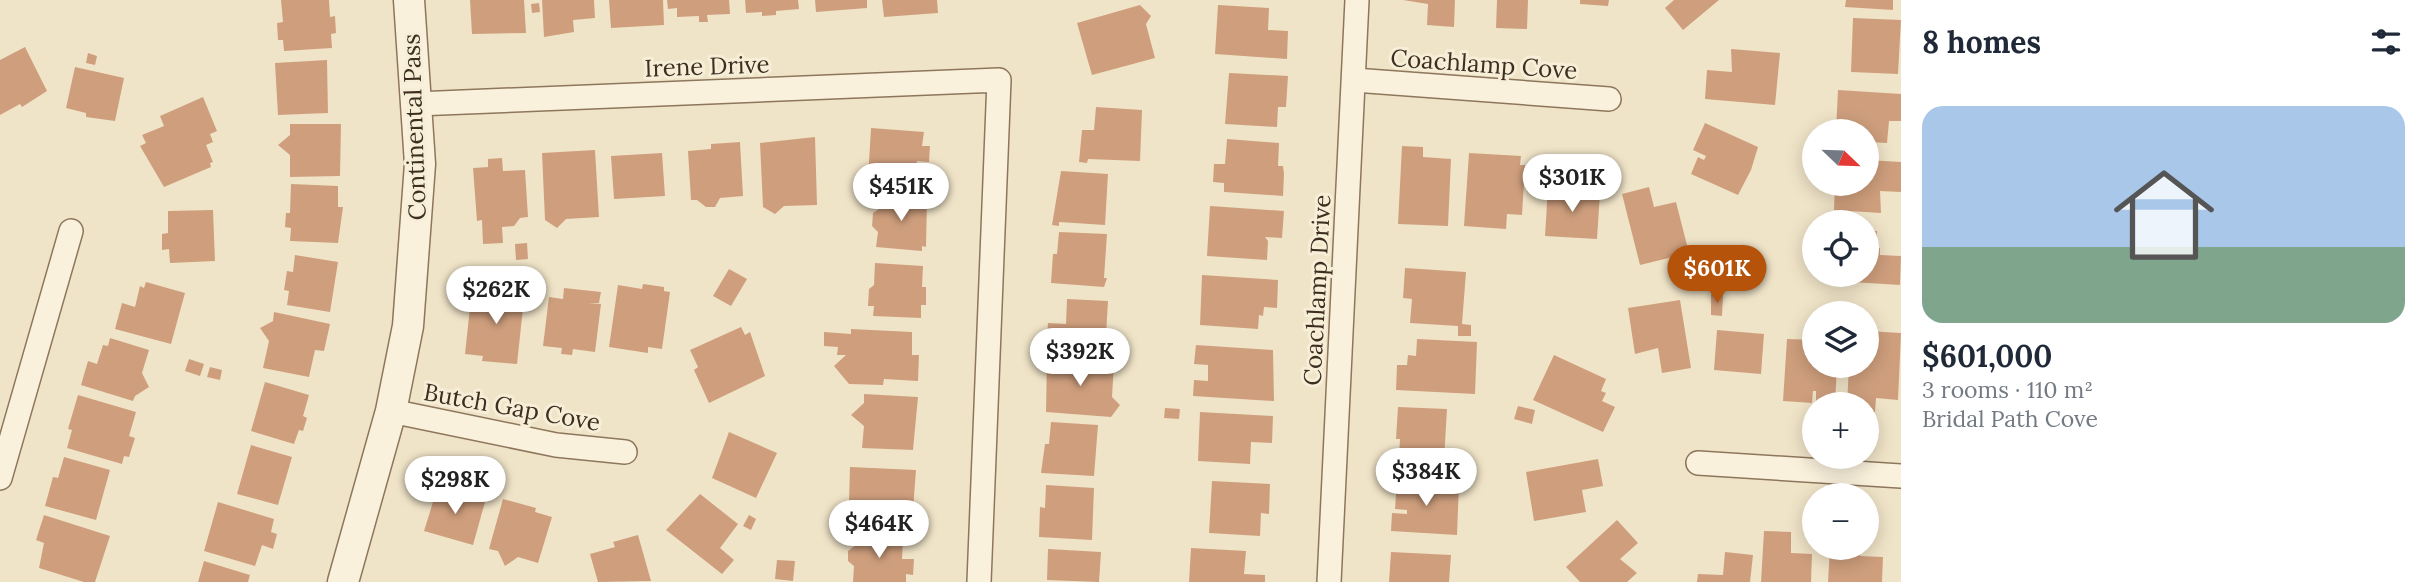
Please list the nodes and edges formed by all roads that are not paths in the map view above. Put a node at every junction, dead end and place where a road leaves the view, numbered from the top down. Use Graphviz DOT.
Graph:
graph roads {
  1 [pos="409,0"];
  2 [pos="1357,0"];
  3 [pos="1354,80"];
  4 [pos="1609,99"];
  5 [pos="416,104"];
  6 [pos="71,230"];
  7 [pos="391,411"];
  8 [pos="625,452"];
  9 [pos="1698,463"];
  10 [pos="1901,476"];
  11 [pos="0,478"];
  12 [pos="343,582"];
  13 [pos="979,582"];
  14 [pos="1329,582"];
  1 -- 5 [label="street, Continental Pass"];
  2 -- 3 [label="street, Coachlamp Drive"];
  3 -- 4 [label="street, Coachlamp Cove"];
  3 -- 14 [label="street, Coachlamp Drive"];
  5 -- 7 [label="street, Continental Pass"];
  5 -- 13 [label="street, Irene Drive"];
  6 -- 11 [label="street"];
  7 -- 8 [label="street, Butch Gap Cove"];
  7 -- 12 [label="street, Continental Pass"];
  9 -- 10 [label="street"];
}
